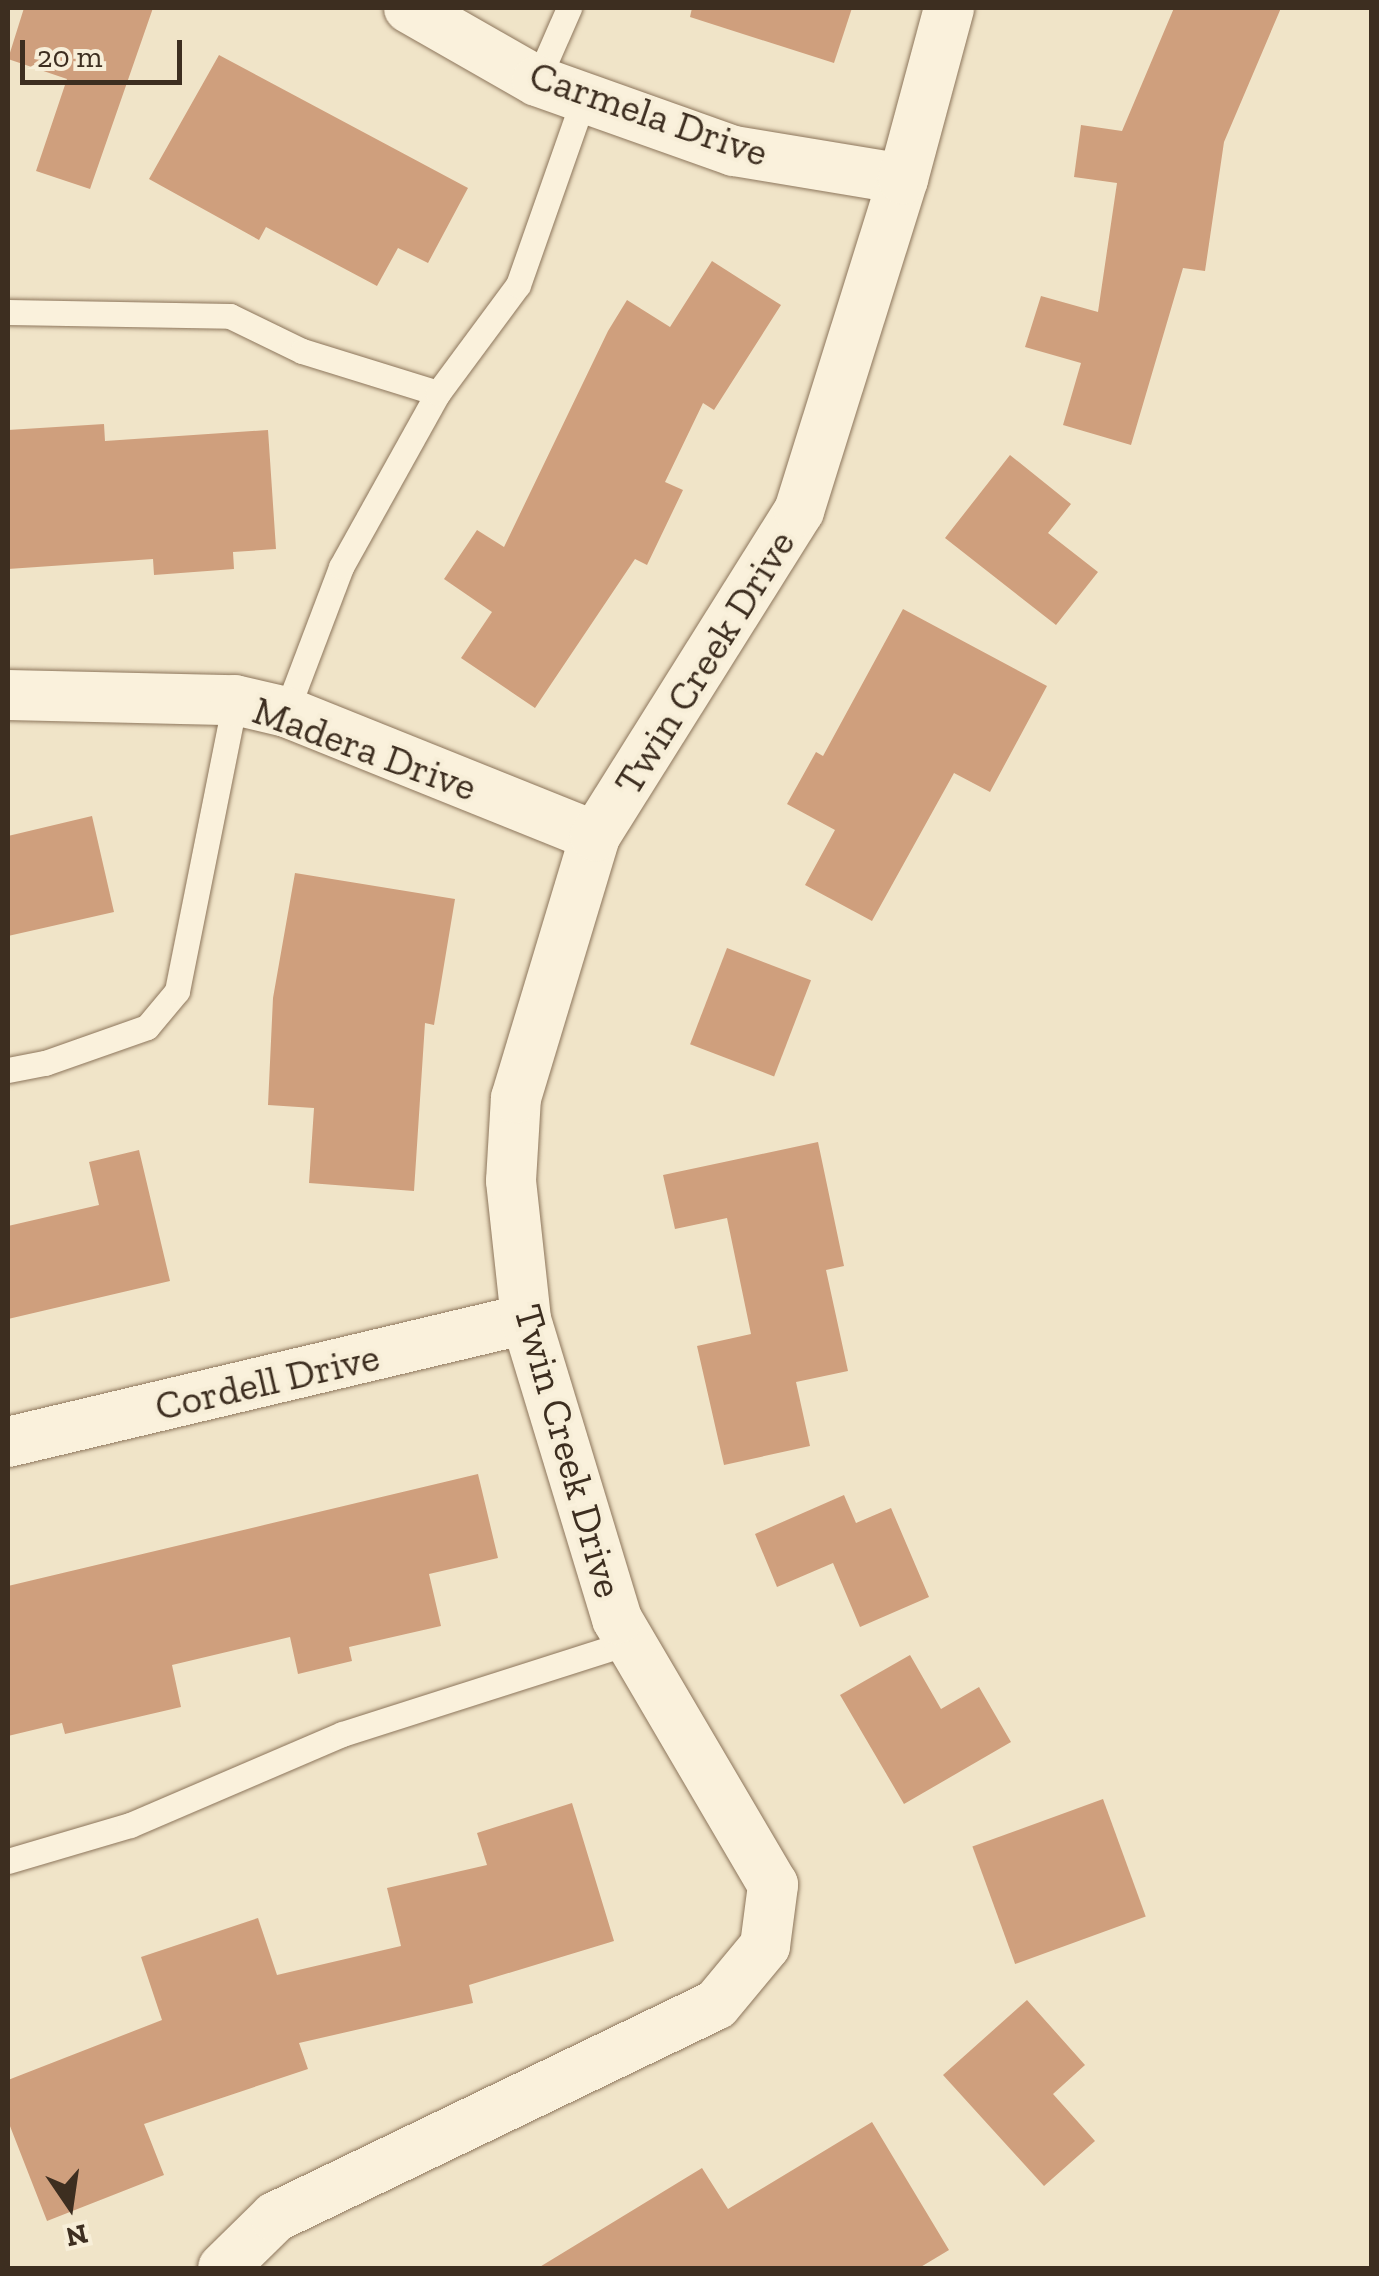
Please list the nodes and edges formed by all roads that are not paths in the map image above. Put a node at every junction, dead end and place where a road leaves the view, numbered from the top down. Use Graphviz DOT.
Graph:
graph roads {
  1 [pos="409,8"];
  2 [pos="569,8"];
  3 [pos="949,8"];
  4 [pos="537,81"];
  5 [pos="584,98"];
  6 [pos="904,178"];
  7 [pos="8,312"];
  8 [pos="438,393"];
  9 [pos="8,695"];
  10 [pos="235,700"];
  11 [pos="286,712"];
  12 [pos="595,836"];
  13 [pos="8,1070"];
  14 [pos="526,1319"];
  15 [pos="8,1442"];
  16 [pos="630,1642"];
  17 [pos="8,1861"];
  18 [pos="223,2268"];
  1 -- 4 [label="street, Carmela Drive"];
  2 -- 4 [label="lane"];
  3 -- 6 [label="street, Twin Creek Drive"];
  4 -- 5 [label="street, Carmela Drive"];
  5 -- 6 [label="street, Carmela Drive"];
  5 -- 8 [label="lane"];
  6 -- 12 [label="street, Twin Creek Drive"];
  7 -- 8 [label="lane"];
  8 -- 11 [label="lane"];
  9 -- 10 [label="street, Madera Drive"];
  10 -- 11 [label="street, Madera Drive"];
  10 -- 13 [label="lane"];
  11 -- 12 [label="street, Madera Drive"];
  12 -- 14 [label="street, Twin Creek Drive"];
  14 -- 15 [label="street, Cordell Drive"];
  14 -- 16 [label="street, Twin Creek Drive"];
  16 -- 17 [label="lane"];
  16 -- 18 [label="street, Twin Creek Drive"];
}
